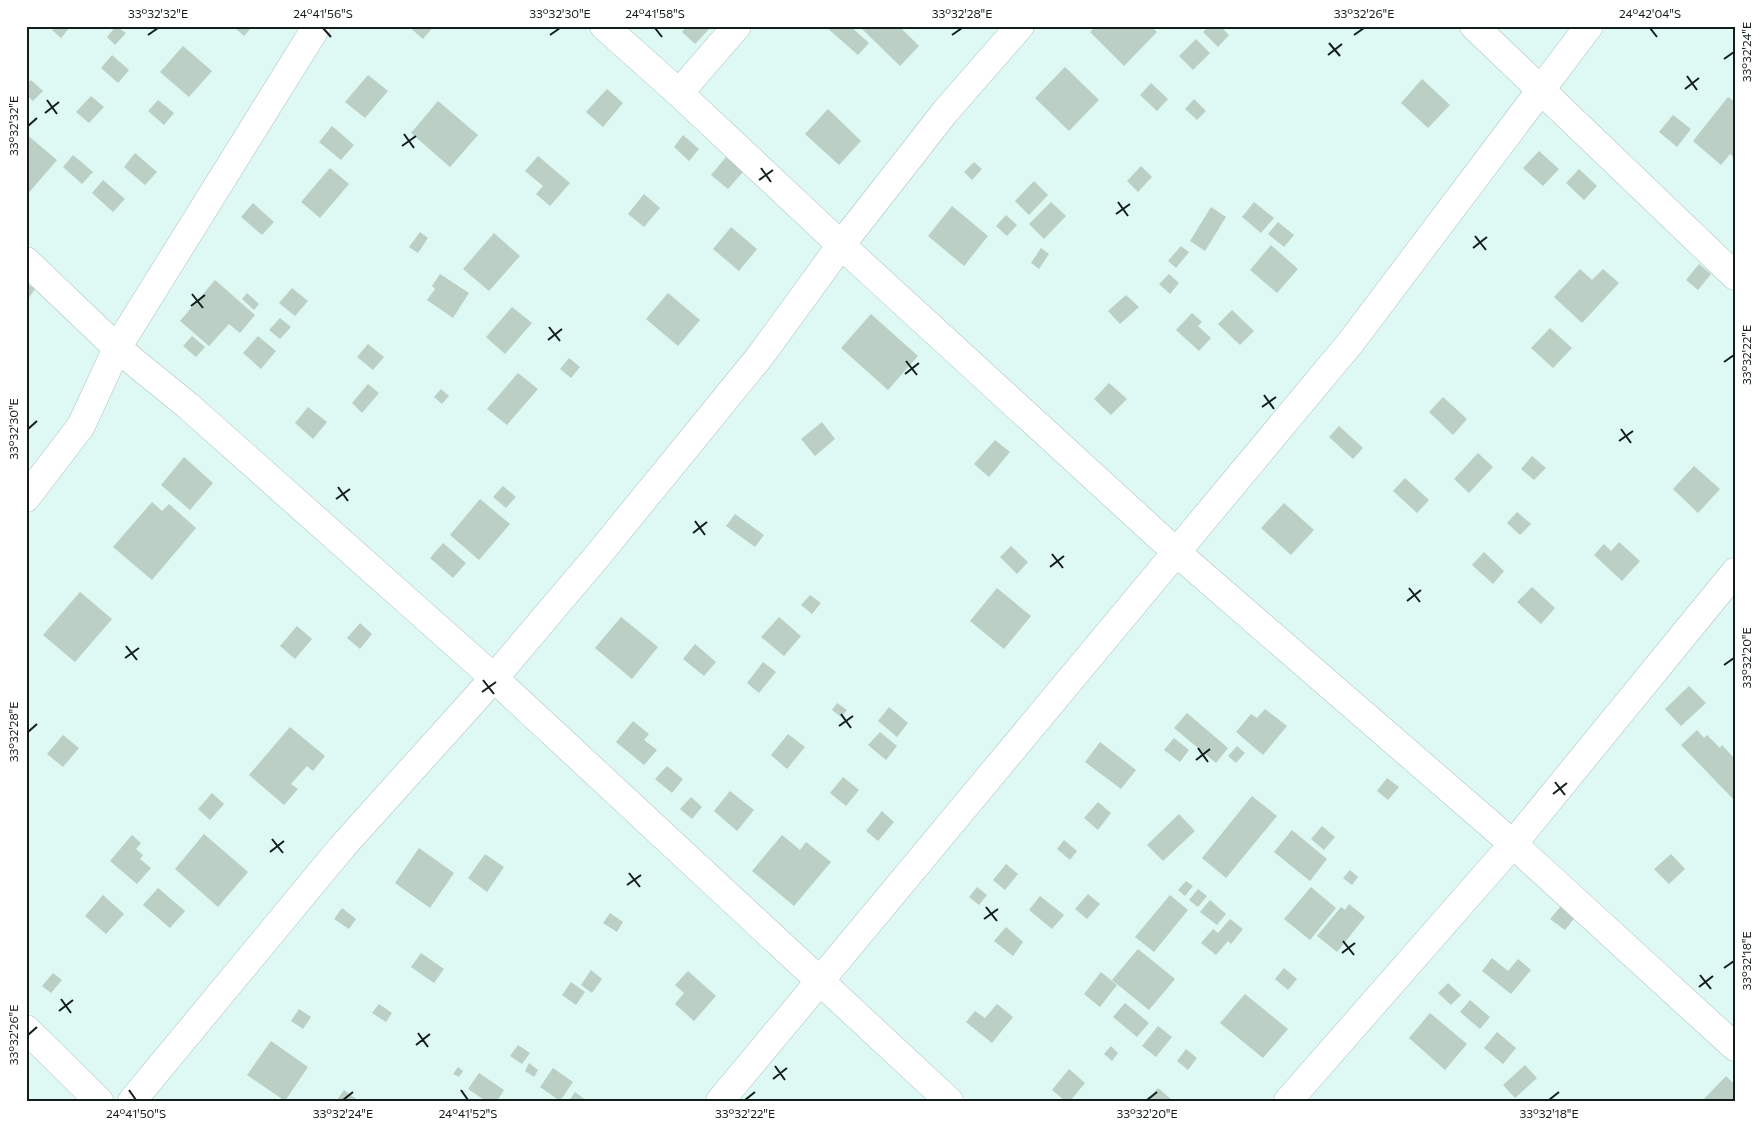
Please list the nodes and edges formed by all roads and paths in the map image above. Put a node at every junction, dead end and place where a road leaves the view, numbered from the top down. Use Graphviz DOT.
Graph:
graph roads {
  1 [pos="317,26"];
  2 [pos="604,26"];
  3 [pos="737,26"];
  4 [pos="1020,26"];
  5 [pos="1474,26"];
  6 [pos="1589,26"];
  7 [pos="1541,89"];
  8 [pos="679,93"];
  9 [pos="841,245"];
  10 [pos="26,261"];
  11 [pos="1735,276"];
  12 [pos="117,348"];
  13 [pos="26,498"];
  14 [pos="1176,552"];
  15 [pos="1735,572"];
  16 [pos="494,678"];
  17 [pos="1513,844"];
  18 [pos="820,981"];
  19 [pos="26,1029"];
  20 [pos="1735,1047"];
  21 [pos="99,1101"];
  22 [pos="132,1101"];
  23 [pos="720,1101"];
  24 [pos="949,1101"];
  25 [pos="1288,1101"];
  1 -- 12 [label="street"];
  2 -- 8 [label="street"];
  3 -- 8 [label="street"];
  4 -- 9 [label="street"];
  5 -- 7 [label="street"];
  6 -- 7 [label="street"];
  7 -- 11 [label="street"];
  7 -- 14 [label="street"];
  8 -- 9 [label="street"];
  9 -- 14 [label="street"];
  9 -- 16 [label="street"];
  10 -- 12 [label="street"];
  12 -- 13 [label="street"];
  12 -- 16 [label="street"];
  14 -- 17 [label="street"];
  14 -- 18 [label="street"];
  15 -- 17 [label="street"];
  16 -- 18 [label="street"];
  16 -- 22 [label="street"];
  17 -- 20 [label="street"];
  17 -- 25 [label="street"];
  18 -- 23 [label="street"];
  18 -- 24 [label="street"];
  19 -- 21 [label="street"];
}
